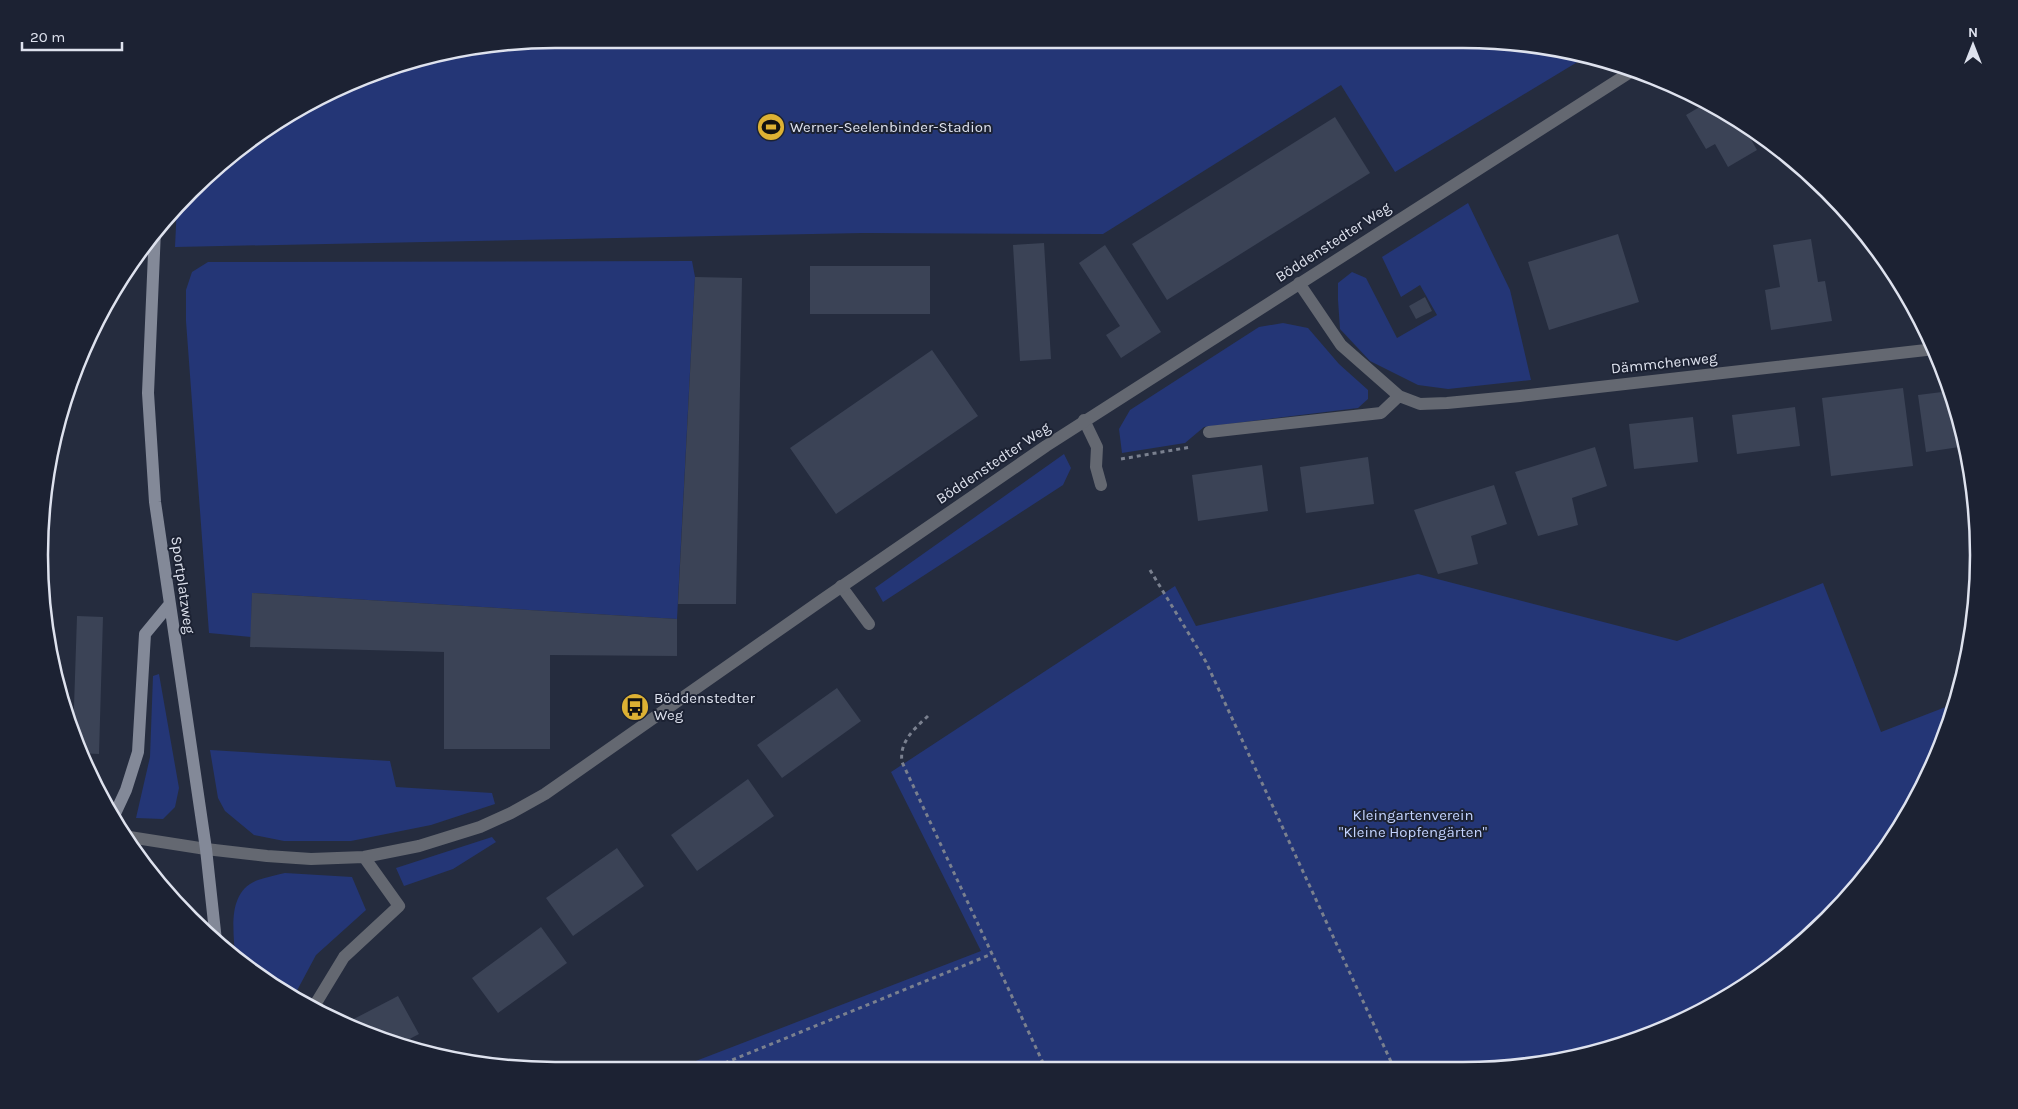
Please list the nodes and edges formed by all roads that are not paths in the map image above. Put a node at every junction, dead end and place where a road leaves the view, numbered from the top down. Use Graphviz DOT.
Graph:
graph roads {
  1 [pos="1627,74"];
  2 [pos="154,243"];
  3 [pos="1299,283"];
  4 [pos="1927,350"];
  5 [pos="1399,396"];
  6 [pos="1084,420"];
  7 [pos="1209,432"];
  8 [pos="1101,485"];
  9 [pos="841,586"];
  10 [pos="169,605"];
  11 [pos="869,624"];
  12 [pos="117,811"];
  13 [pos="134,838"];
  14 [pos="206,849"];
  15 [pos="364,857"];
  16 [pos="215,931"];
  17 [pos="317,1002"];
  1 -- 3 [label="street, Böddenstedter Weg"];
  2 -- 10 [label="street, Sportplatzweg"];
  3 -- 5 [label="street, Dämmchenweg"];
  3 -- 6 [label="street, Böddenstedter Weg"];
  4 -- 5 [label="street, Dämmchenweg"];
  5 -- 7 [label="street"];
  6 -- 8 [label="street"];
  6 -- 9 [label="street, Böddenstedter Weg"];
  9 -- 11 [label="street"];
  9 -- 15 [label="street, Böddenstedter Weg"];
  10 -- 12 [label="street"];
  10 -- 14 [label="street, Sportplatzweg"];
  13 -- 14 [label="street, Böddenstedter Weg"];
  14 -- 15 [label="street, Böddenstedter Weg"];
  14 -- 16 [label="street, Sportplatzweg"];
  15 -- 17 [label="street"];
}
